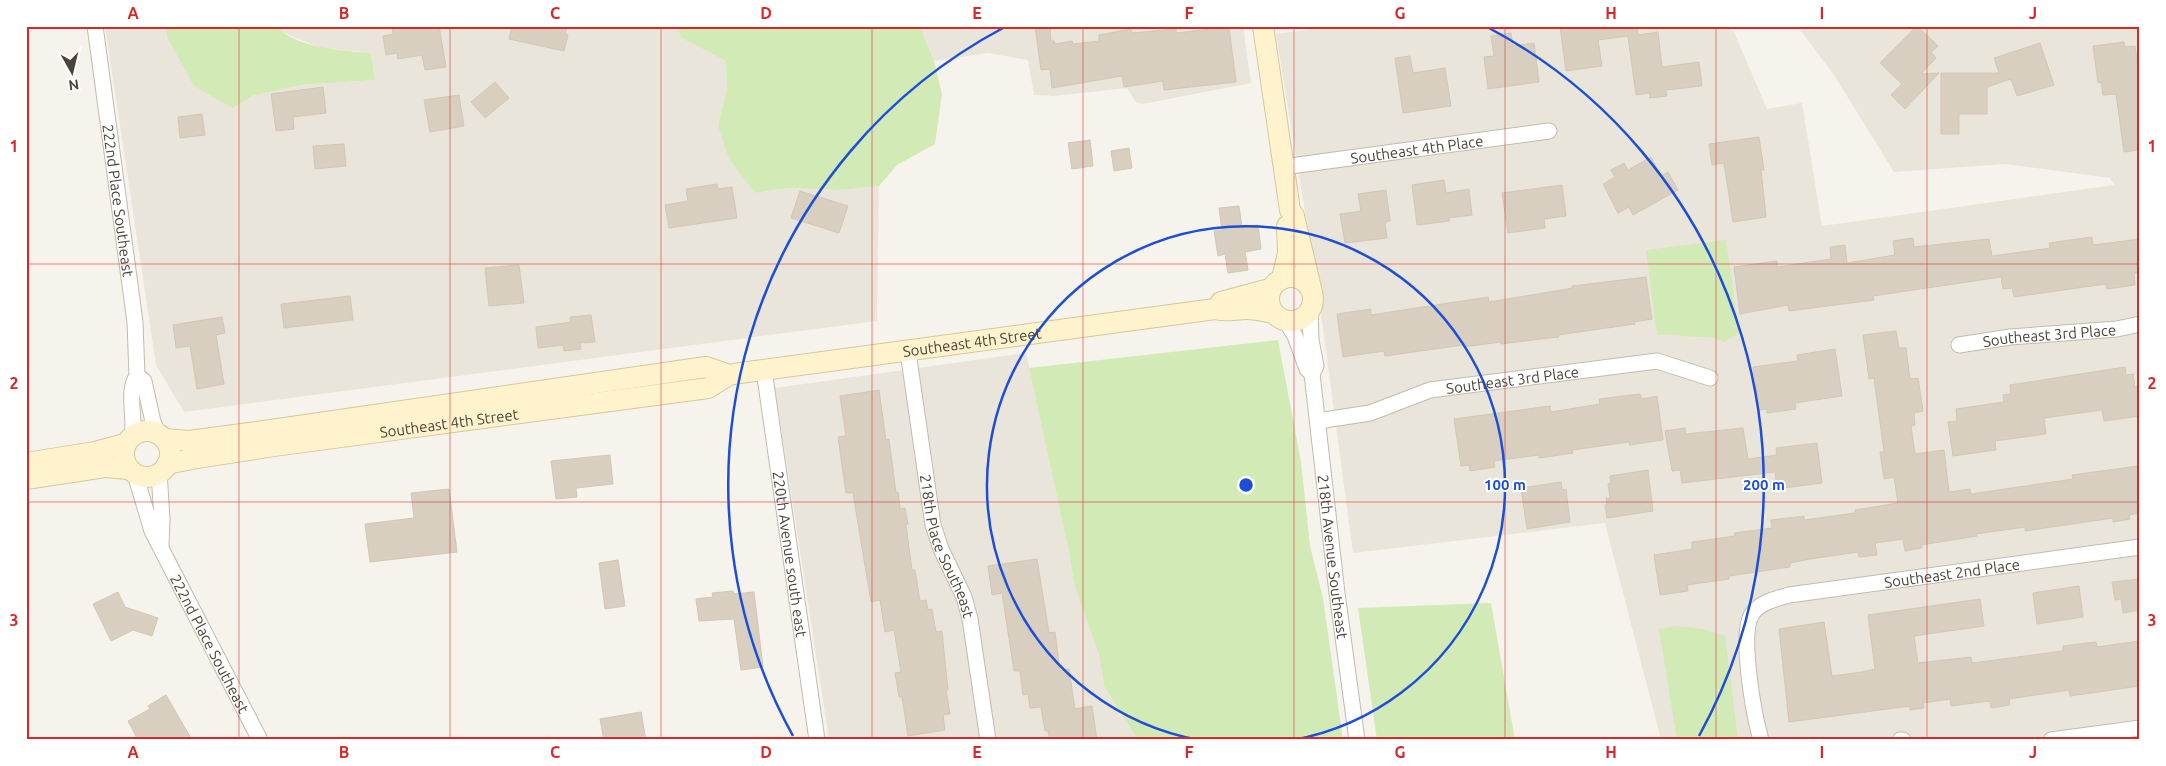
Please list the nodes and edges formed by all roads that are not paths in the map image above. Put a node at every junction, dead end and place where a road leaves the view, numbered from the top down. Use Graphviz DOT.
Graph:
graph roads {
  1 [pos="95,26"];
  2 [pos="1263,26"];
  3 [pos="1549,131"];
  4 [pos="1283,167"];
  5 [pos="1290,210"];
  6 [pos="1276,284"];
  7 [pos="1311,288"];
  8 [pos="1215,309"];
  9 [pos="1310,309"];
  10 [pos="1279,317"];
  11 [pos="2140,324"];
  12 [pos="1959,345"];
  13 [pos="908,352"];
  14 [pos="764,370"];
  15 [pos="1312,374"];
  16 [pos="729,375"];
  17 [pos="138,376"];
  18 [pos="1710,378"];
  19 [pos="1318,421"];
  20 [pos="162,437"];
  21 [pos="128,440"];
  22 [pos="26,463"];
  23 [pos="163,468"];
  24 [pos="132,471"];
  25 [pos="26,479"];
  26 [pos="160,548"];
  27 [pos="2140,548"];
  28 [pos="2140,728"];
  29 [pos="260,740"];
  30 [pos="816,740"];
  31 [pos="988,740"];
  32 [pos="1356,740"];
  33 [pos="1761,740"];
  34 [pos="2051,740"];
  1 -- 17 [label="street, 222nd Place Southeast"];
  2 -- 4 [label="street"];
  3 -- 4 [label="street, Southeast 4th Place"];
  4 -- 5 [label="street"];
  5 -- 6 [label="street"];
  5 -- 7 [label="street"];
  6 -- 7 [label="street"];
  6 -- 8 [label="street, Southeast 4th Street"];
  6 -- 10 [label="street"];
  7 -- 9 [label="street"];
  8 -- 10 [label="street, Southeast 4th Street"];
  8 -- 13 [label="street, Southeast 4th Street"];
  9 -- 10 [label="street"];
  9 -- 15 [label="street, 218th Avenue Southeast"];
  10 -- 15 [label="street, 218th Avenue Southeast"];
  11 -- 12 [label="street, Southeast 3rd Place"];
  13 -- 14 [label="street, Southeast 4th Street"];
  13 -- 31 [label="street, 218th Place Southeast"];
  14 -- 16 [label="street, Southeast 4th Street"];
  14 -- 30 [label="street, 220th Avenue south east"];
  15 -- 19 [label="street, 218th Avenue Southeast"];
  16 -- 20 [label="street, Southeast 4th Street"];
  16 -- 23 [label="street, Southeast 4th Street"];
  17 -- 20 [label="street, 222nd Place Southeast"];
  17 -- 21 [label="street, 222nd Place Southeast"];
  18 -- 19 [label="street, Southeast 3rd Place"];
  19 -- 32 [label="street, 218th Avenue Southeast"];
  20 -- 21 [label="street"];
  20 -- 23 [label="street"];
  21 -- 22 [label="street"];
  21 -- 24 [label="street"];
  23 -- 24 [label="street"];
  23 -- 26 [label="street"];
  24 -- 25 [label="street"];
  24 -- 26 [label="street, 222nd Place Southeast"];
  26 -- 29 [label="street, 222nd Place Southeast"];
  27 -- 33 [label="street, Southeast 2nd Place"];
  28 -- 34 [label="street"];
}
